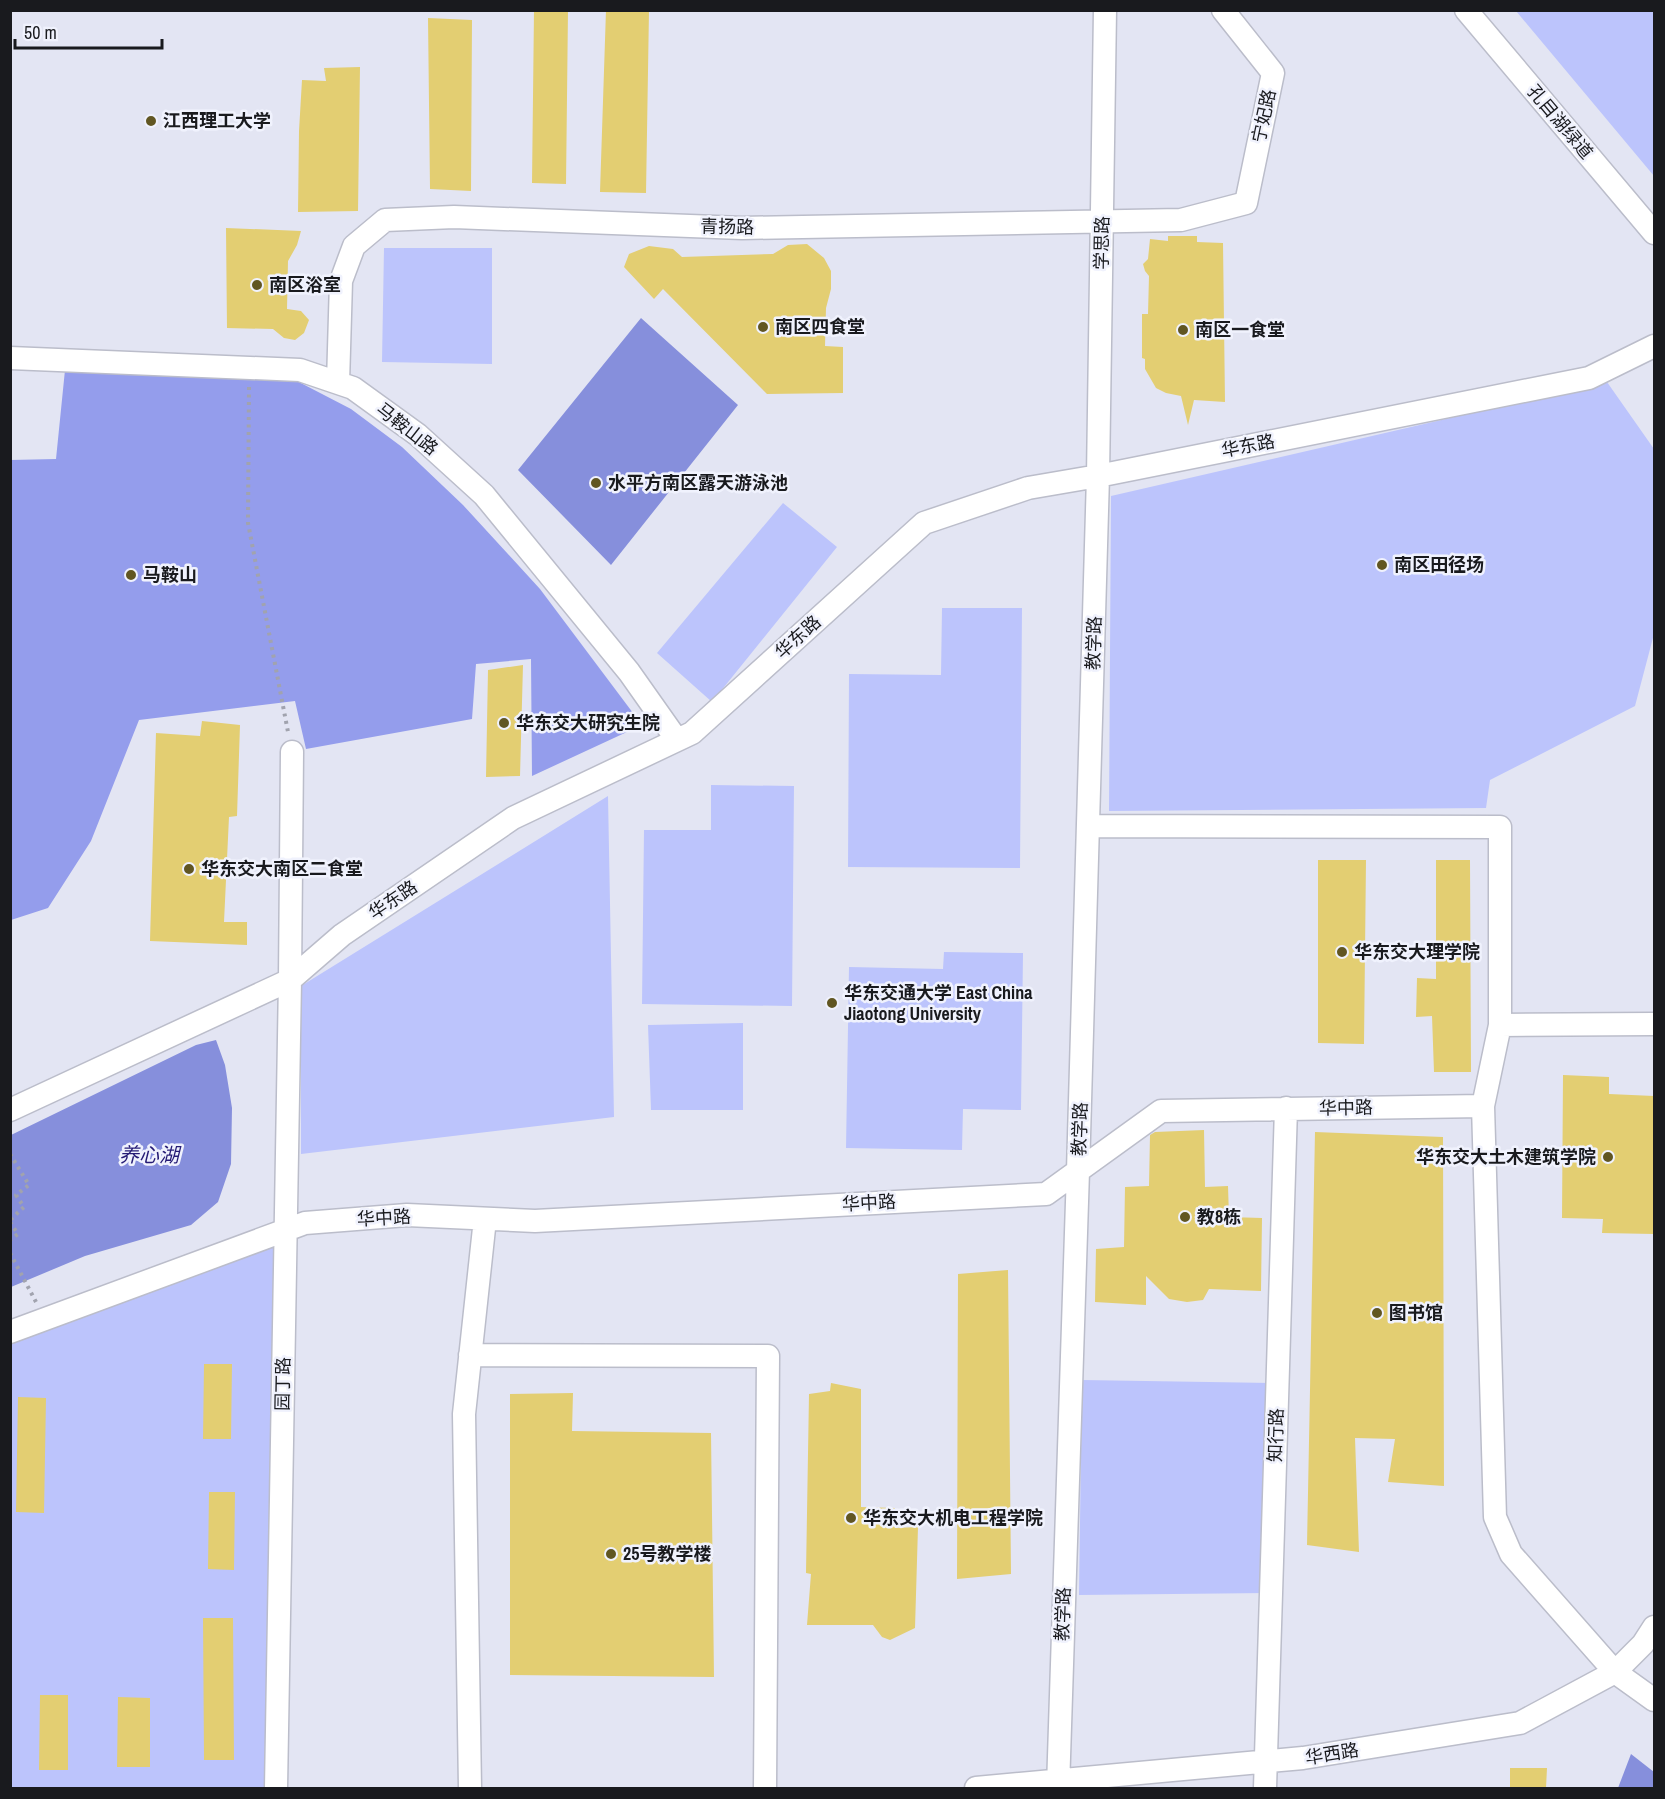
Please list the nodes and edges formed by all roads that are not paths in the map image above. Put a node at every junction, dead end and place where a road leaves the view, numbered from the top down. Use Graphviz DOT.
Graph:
graph roads {
  1 [pos="1105,10"];
  2 [pos="1223,10"];
  3 [pos="1466,10"];
  4 [pos="1246,203"];
  5 [pos="1102,222"];
  6 [pos="1654,234"];
  7 [pos="1654,346"];
  8 [pos="10,358"];
  9 [pos="338,383"];
  10 [pos="1098,476"];
  11 [pos="677,740"];
  12 [pos="292,752"];
  13 [pos="1088,826"];
  14 [pos="290,980"];
  15 [pos="1654,1024"];
  16 [pos="1500,1025"];
  17 [pos="1483,1106"];
  18 [pos="1286,1108"];
  19 [pos="10,1110"];
  20 [pos="1078,1171"];
  21 [pos="485,1219"];
  22 [pos="286,1230"];
  23 [pos="10,1332"];
  24 [pos="470,1355"];
  25 [pos="1654,1627"];
  26 [pos="1615,1672"];
  27 [pos="1654,1700"];
  28 [pos="1267,1762"];
  29 [pos="1058,1785"];
  30 [pos="276,1788"];
  31 [pos="470,1788"];
  32 [pos="765,1788"];
  33 [pos="976,1788"];
  34 [pos="1265,1788"];
  1 -- 5 [label="street, 学思路"];
  2 -- 4 [label="street, 宁妃路"];
  3 -- 6 [label="street, 孔目湖绿道"];
  4 -- 5 [label="street, 青扬路"];
  5 -- 9 [label="street, 青扬路"];
  5 -- 10 [label="street, 学思路"];
  7 -- 10 [label="street, 华东路"];
  8 -- 9 [label="street, 马鞍山路"];
  9 -- 11 [label="street, 马鞍山路"];
  10 -- 11 [label="street, 华东路"];
  10 -- 13 [label="street, 教学路"];
  11 -- 14 [label="street, 华东路"];
  12 -- 14 [label="street, 园丁路"];
  13 -- 16 [label="street"];
  13 -- 20 [label="street, 教学路"];
  14 -- 19 [label="street, 华东路"];
  14 -- 22 [label="street, 园丁路"];
  15 -- 16 [label="street"];
  16 -- 17 [label="street"];
  17 -- 18 [label="street, 华中路"];
  17 -- 26 [label="street"];
  18 -- 20 [label="street, 华中路"];
  18 -- 28 [label="street, 知行路"];
  20 -- 21 [label="street, 华中路"];
  20 -- 29 [label="street, 教学路"];
  21 -- 22 [label="street, 华中路"];
  21 -- 24 [label="street"];
  22 -- 23 [label="street, 华中路"];
  22 -- 30 [label="street, 园丁路"];
  24 -- 31 [label="street"];
  24 -- 32 [label="street"];
  25 -- 26 [label="street, 华西路"];
  26 -- 27 [label="street"];
  26 -- 28 [label="street, 华西路"];
  28 -- 29 [label="street, 华西路"];
  28 -- 34 [label="street, 知行路"];
  29 -- 33 [label="street, 华西路"];
}
